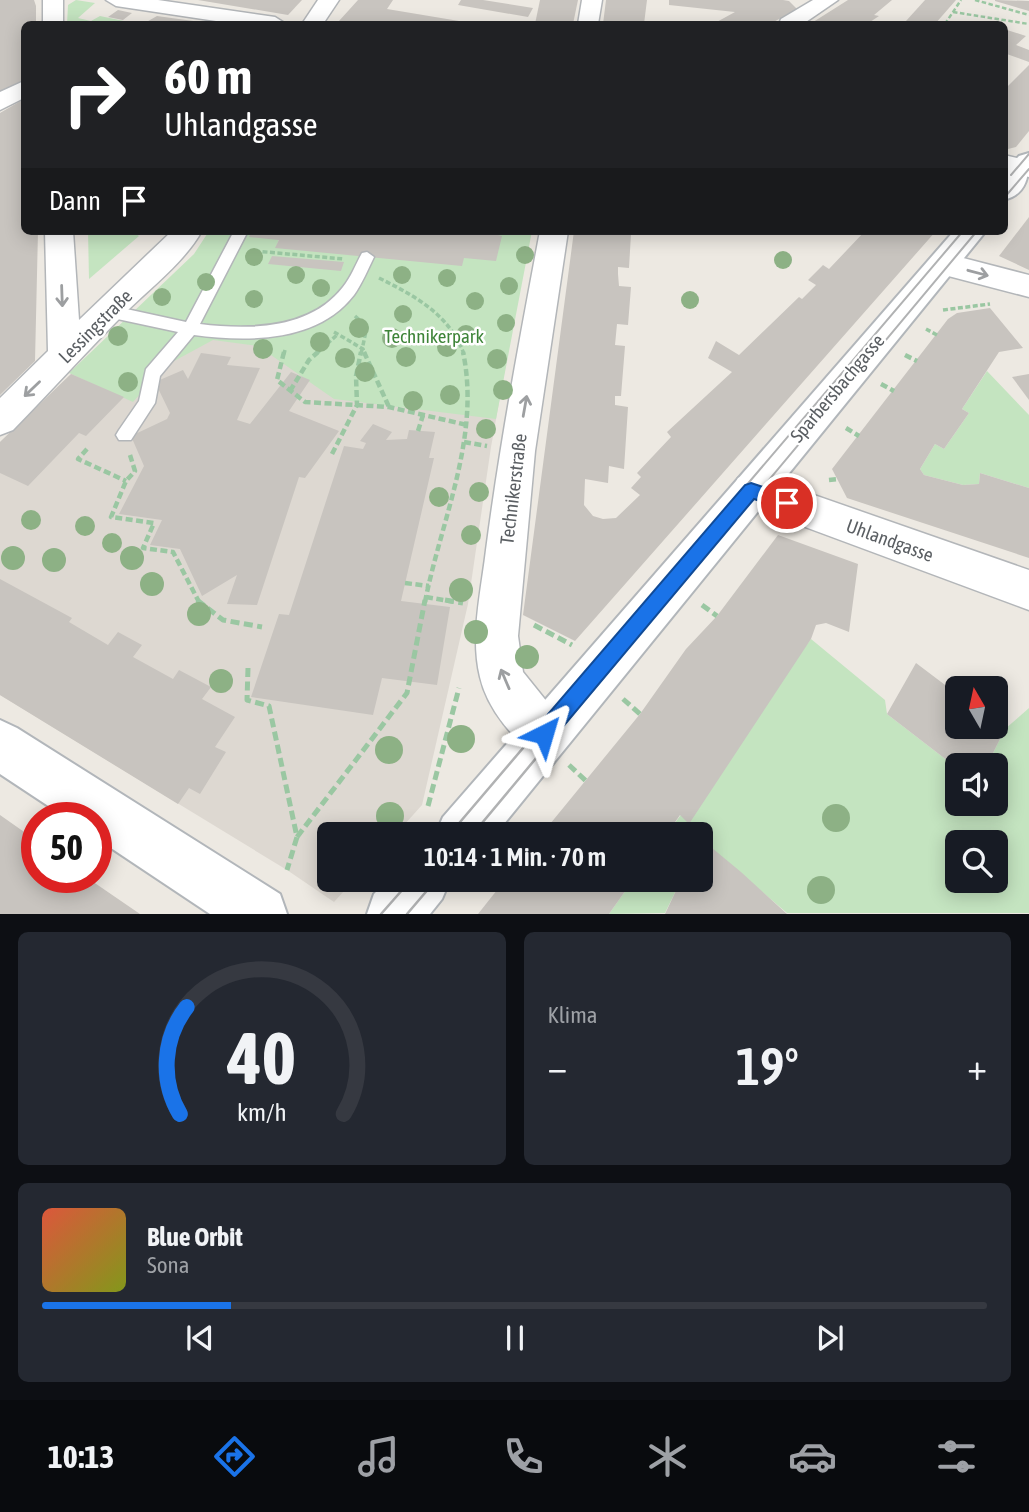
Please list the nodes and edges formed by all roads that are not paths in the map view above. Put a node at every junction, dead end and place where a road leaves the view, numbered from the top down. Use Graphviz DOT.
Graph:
graph roads {
  1 [pos="53,0"];
  2 [pos="116,0"];
  3 [pos="329,0"];
  4 [pos="592,0"];
  5 [pos="826,0"];
  6 [pos="157,7"];
  7 [pos="53,21"];
  8 [pos="133,21"];
  9 [pos="254,21"];
  10 [pos="314,21"];
  11 [pos="588,21"];
  12 [pos="794,21"];
  13 [pos="21,90"];
  14 [pos="0,103"];
  15 [pos="1022,166"];
  16 [pos="1008,185"];
  17 [pos="59,235"];
  18 [pos="185,235"];
  19 [pos="240,235"];
  20 [pos="553,235"];
  21 [pos="968,235"];
  22 [pos="365,264"];
  23 [pos="944,264"];
  24 [pos="1029,286"];
  25 [pos="108,311"];
  26 [pos="189,330"];
  27 [pos="65,358"];
  28 [pos="0,420"];
  29 [pos="125,435"];
  30 [pos="751,491"];
  31 [pos="1029,590"];
  32 [pos="0,745"];
  33 [pos="556,749"];
  34 [pos="444,820"];
  35 [pos="413,892"];
  36 [pos="260,914"];
  37 [pos="394,914"];
  1 -- 7 [label="street"];
  2 -- 6 [label="street"];
  3 -- 10 [label="street"];
  4 -- 11 [label="street"];
  5 -- 12 [label="street"];
  6 -- 8 [label="street"];
  6 -- 9 [label="street"];
  13 -- 14 [label="street"];
  15 -- 16 [label="main road"];
  17 -- 27 [label="street, one-way"];
  18 -- 25 [label="street, Lessingstraße"];
  19 -- 26 [label="lane"];
  33 -- 20 [label="street, Technikerstraße, one-way"];
  21 -- 23 [label="main road, Sparbersbachgasse"];
  22 -- 26 [label="lane"];
  23 -- 24 [label="street, one-way"];
  23 -- 30 [label="main road, Sparbersbachgasse"];
  25 -- 26 [label="lane"];
  25 -- 27 [label="street, Lessingstraße"];
  26 -- 29 [label="lane"];
  27 -- 28 [label="street, Lessingstraße, one-way"];
  30 -- 31 [label="street, Uhlandgasse"];
  30 -- 33 [label="main road, Sparbersbachgasse"];
  32 -- 36 [label="main road"];
  33 -- 34 [label="main road, Sparbersbachgasse"];
  35 -- 37 [label="main road"];
}
